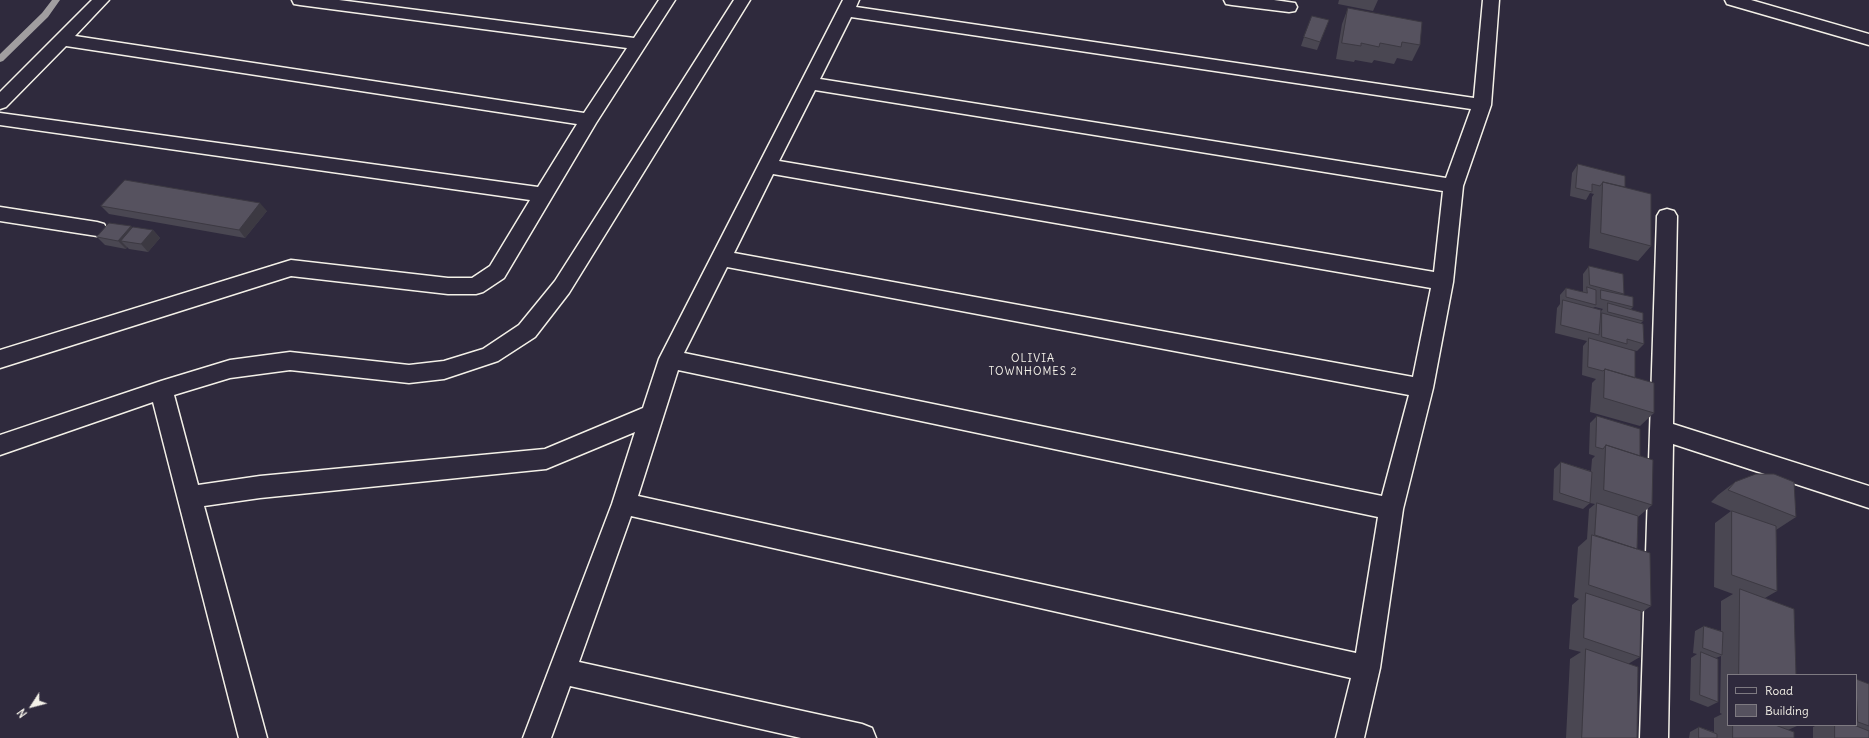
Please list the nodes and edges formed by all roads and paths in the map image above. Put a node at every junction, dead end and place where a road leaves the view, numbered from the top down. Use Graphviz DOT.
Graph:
graph roads {
  1 [pos="101,0"];
  2 [pos="300,0"];
  3 [pos="667,0"];
  4 [pos="742,0"];
  5 [pos="1232,0"];
  6 [pos="1491,0"];
  7 [pos="1733,0"];
  8 [pos="848,6"];
  9 [pos="1289,7"];
  10 [pos="63,40"];
  11 [pos="1869,40"];
  12 [pos="638,44"];
  13 [pos="808,84"];
  14 [pos="0,103"];
  15 [pos="1482,106"];
  16 [pos="0,119"];
  17 [pos="589,120"];
  18 [pos="767,166"];
  19 [pos="1453,186"];
  20 [pos="543,195"];
  21 [pos="0,214"];
  22 [pos="1667,216"];
  23 [pos="97,229"];
  24 [pos="721,258"];
  25 [pos="1443,282"];
  26 [pos="0,359"];
  27 [pos="670,359"];
  28 [pos="1422,388"];
  29 [pos="161,390"];
  30 [pos="652,414"];
  31 [pos="1661,430"];
  32 [pos="0,445"];
  33 [pos="190,497"];
  34 [pos="1869,497"];
  35 [pos="624,504"];
  36 [pos="1392,509"];
  37 [pos="1367,668"];
  38 [pos="561,671"];
  39 [pos="253,738"];
  40 [pos="537,738"];
  41 [pos="862,738"];
  42 [pos="1350,738"];
  43 [pos="1654,738"];
  1 -- 10 [label="street"];
  2 -- 12 [label="street"];
  3 -- 12 [label="street"];
  4 -- 29 [label="street"];
  5 -- 9 [label="street"];
  6 -- 15 [label="street"];
  7 -- 11 [label="street"];
  8 -- 13 [label="street"];
  8 -- 15 [label="street"];
  10 -- 14 [label="street"];
  10 -- 17 [label="street"];
  12 -- 17 [label="street"];
  13 -- 18 [label="street"];
  13 -- 19 [label="street"];
  15 -- 19 [label="street"];
  16 -- 20 [label="street"];
  17 -- 20 [label="street"];
  18 -- 24 [label="street"];
  18 -- 25 [label="street"];
  19 -- 25 [label="street"];
  20 -- 26 [label="street"];
  21 -- 23 [label="street"];
  22 -- 31 [label="street"];
  24 -- 27 [label="street"];
  24 -- 28 [label="street"];
  25 -- 28 [label="street"];
  27 -- 30 [label="street"];
  27 -- 36 [label="street"];
  28 -- 36 [label="street"];
  29 -- 32 [label="street"];
  29 -- 33 [label="street"];
  30 -- 33 [label="street"];
  30 -- 35 [label="street"];
  31 -- 34 [label="street"];
  31 -- 43 [label="street"];
  33 -- 39 [label="street"];
  35 -- 37 [label="street"];
  35 -- 38 [label="street"];
  36 -- 37 [label="street"];
  37 -- 42 [label="street"];
  38 -- 40 [label="street"];
  38 -- 41 [label="street"];
}
